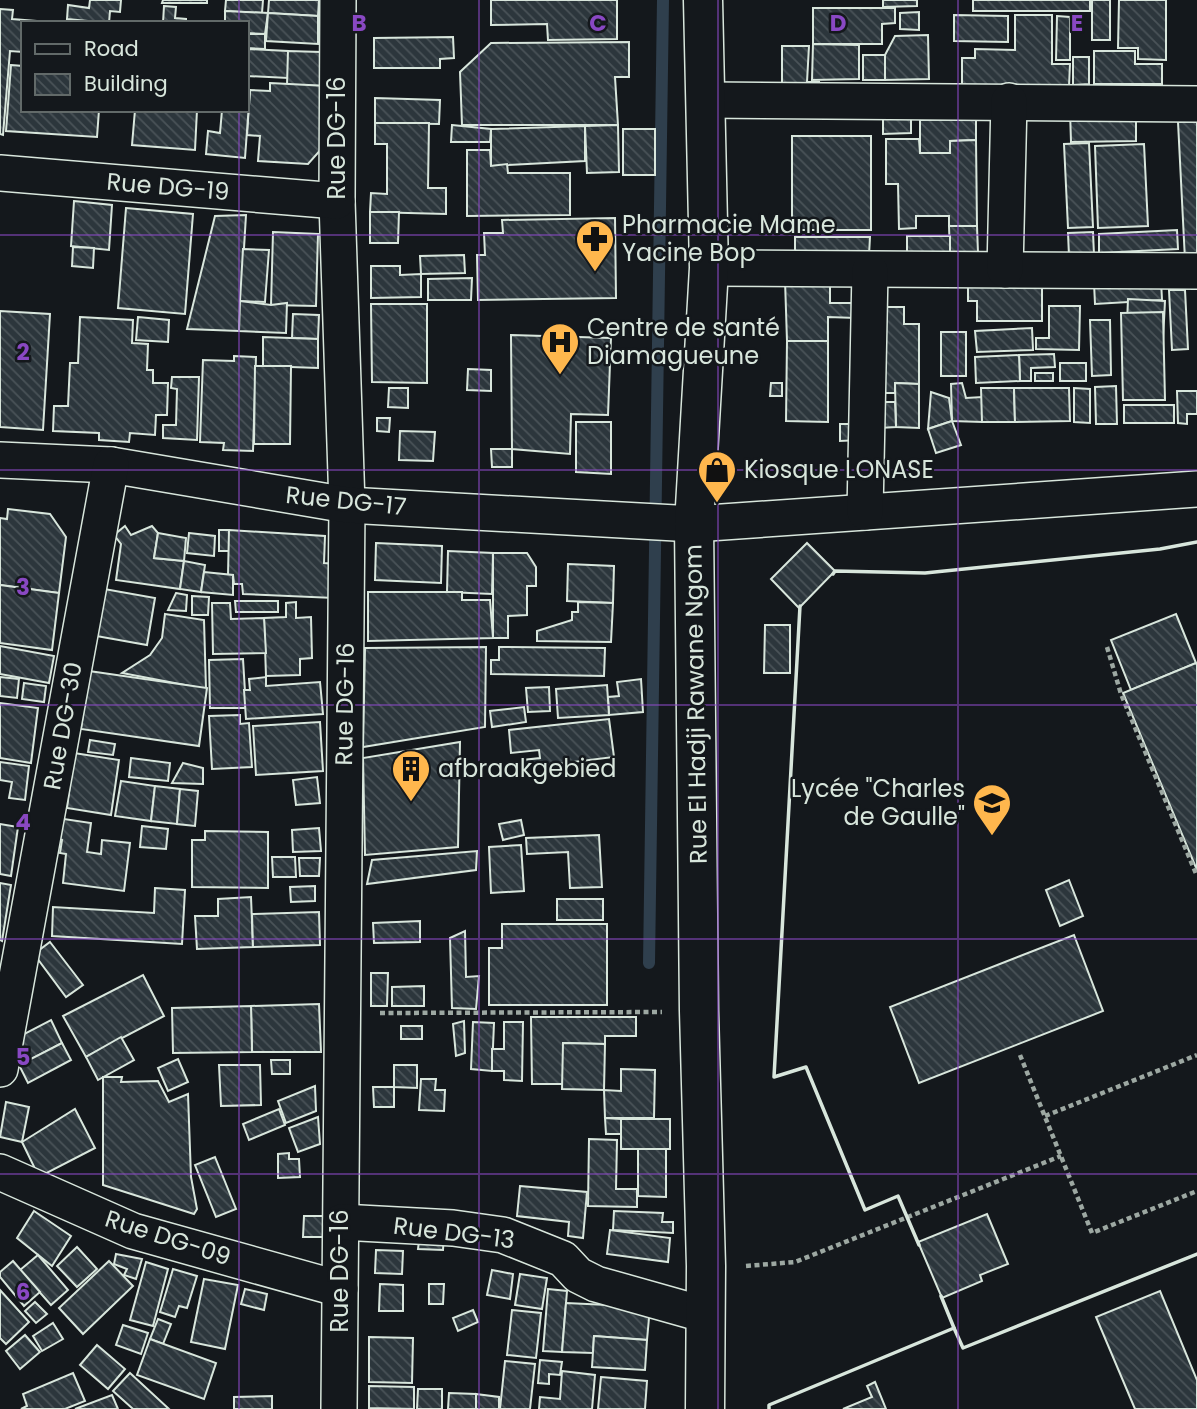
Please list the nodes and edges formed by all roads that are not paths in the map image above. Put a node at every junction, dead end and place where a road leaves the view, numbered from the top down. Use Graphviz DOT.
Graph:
graph roads {
  1 [pos="338,0"];
  2 [pos="702,0"];
  3 [pos="707,100"];
  4 [pos="1009,101"];
  5 [pos="1197,104"];
  6 [pos="0,173"];
  7 [pos="337,201"];
  8 [pos="709,268"];
  9 [pos="1005,270"];
  10 [pos="870,271"];
  11 [pos="1197,271"];
  12 [pos="0,460"];
  13 [pos="111,465"];
  14 [pos="1197,489"];
  15 [pos="347,505"];
  16 [pos="864,512"];
  17 [pos="694,524"];
  18 [pos="0,1069"];
  19 [pos="0,1172"];
  20 [pos="341,1222"];
  21 [pos="340,1289"];
  22 [pos="706,1315"];
  23 [pos="339,1409"];
  24 [pos="705,1409"];
  1 -- 7 [label="street, Rue DG-16"];
  2 -- 3 [label="street, Rue El Hadji Rawane Ngom"];
  3 -- 4 [label="street"];
  3 -- 8 [label="street, Rue El Hadji Rawane Ngom"];
  4 -- 5 [label="street"];
  4 -- 9 [label="street"];
  6 -- 7 [label="street, Rue DG-19"];
  7 -- 15 [label="street, Rue DG-16"];
  8 -- 10 [label="street"];
  8 -- 17 [label="street, Rue El Hadji Rawane Ngom"];
  9 -- 10 [label="street"];
  9 -- 11 [label="street"];
  10 -- 16 [label="street"];
  12 -- 13 [label="street, Rue DG-17"];
  13 -- 15 [label="street, Rue DG-17"];
  13 -- 18 [label="street, Rue DG-30"];
  14 -- 16 [label="street, Rue DG-17"];
  15 -- 17 [label="street, Rue DG-17"];
  15 -- 20 [label="street, Rue DG-16"];
  16 -- 17 [label="street, Rue DG-17"];
  17 -- 22 [label="street, Rue El Hadji Rawane Ngom"];
  19 -- 21 [label="street, Rue DG-09"];
  20 -- 21 [label="street, Rue DG-16"];
  20 -- 22 [label="street, Rue DG-13"];
  21 -- 23 [label="street, Rue DG-16"];
  22 -- 24 [label="street, Rue El Hadji Rawane Ngom"];
}
